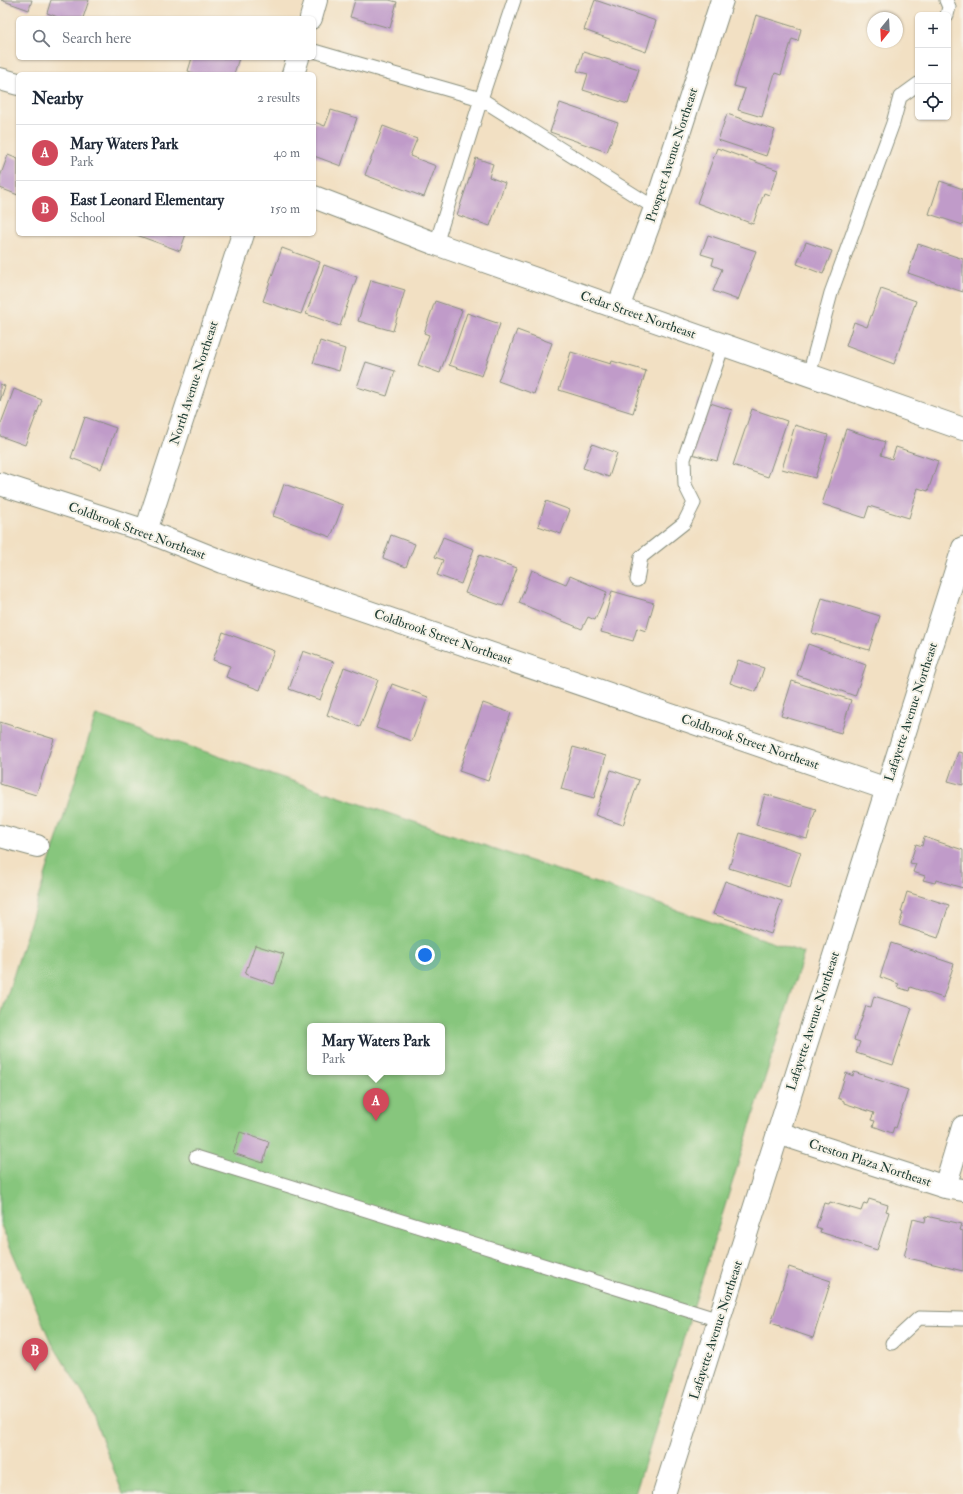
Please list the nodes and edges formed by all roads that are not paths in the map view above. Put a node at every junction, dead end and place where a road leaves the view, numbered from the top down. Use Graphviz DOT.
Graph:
graph roads {
  1 [pos="316,0"];
  2 [pos="514,0"];
  3 [pos="722,0"];
  4 [pos="946,0"];
  5 [pos="948,12"];
  6 [pos="311,16"];
  7 [pos="316,53"];
  8 [pos="297,60"];
  9 [pos="294,72"];
  10 [pos="0,79"];
  11 [pos="16,83"];
  12 [pos="915,86"];
  13 [pos="481,99"];
  14 [pos="316,198"];
  15 [pos="655,208"];
  16 [pos="242,236"];
  17 [pos="436,244"];
  18 [pos="618,308"];
  19 [pos="723,345"];
  20 [pos="809,375"];
  21 [pos="963,429"];
  22 [pos="0,484"];
  23 [pos="146,531"];
  24 [pos="963,548"];
  25 [pos="636,580"];
  26 [pos="887,789"];
  27 [pos="0,836"];
  28 [pos="37,846"];
  29 [pos="963,1127"];
  30 [pos="778,1133"];
  31 [pos="196,1157"];
  32 [pos="954,1189"];
  33 [pos="963,1319"];
  34 [pos="719,1320"];
  35 [pos="892,1343"];
  36 [pos="664,1494"];
  1 -- 6 [label="street"];
  2 -- 13 [label="lane"];
  3 -- 15 [label="street, Prospect Avenue Northeast"];
  4 -- 5 [label="lane"];
  7 -- 13 [label="lane"];
  8 -- 9 [label="street"];
  10 -- 11 [label="street"];
  12 -- 20 [label="lane"];
  13 -- 15 [label="lane"];
  13 -- 17 [label="lane"];
  14 -- 17 [label="street, Cedar Street Northeast"];
  15 -- 18 [label="street, Prospect Avenue Northeast"];
  16 -- 23 [label="street, North Avenue Northeast"];
  17 -- 18 [label="street, Cedar Street Northeast"];
  18 -- 19 [label="street, Cedar Street Northeast"];
  19 -- 20 [label="street, Cedar Street Northeast"];
  19 -- 25 [label="lane"];
  20 -- 21 [label="street, Cedar Street Northeast"];
  22 -- 23 [label="street, Coldbrook Street Northeast"];
  23 -- 26 [label="street, Coldbrook Street Northeast"];
  24 -- 26 [label="street, Lafayette Avenue Northeast"];
  26 -- 30 [label="street, Lafayette Avenue Northeast"];
  27 -- 28 [label="street"];
  29 -- 32 [label="street"];
  30 -- 32 [label="street, Creston Plaza Northeast"];
  30 -- 34 [label="street, Lafayette Avenue Northeast"];
  31 -- 34 [label="lane"];
  33 -- 35 [label="lane"];
  34 -- 36 [label="street, Lafayette Avenue Northeast"];
}
